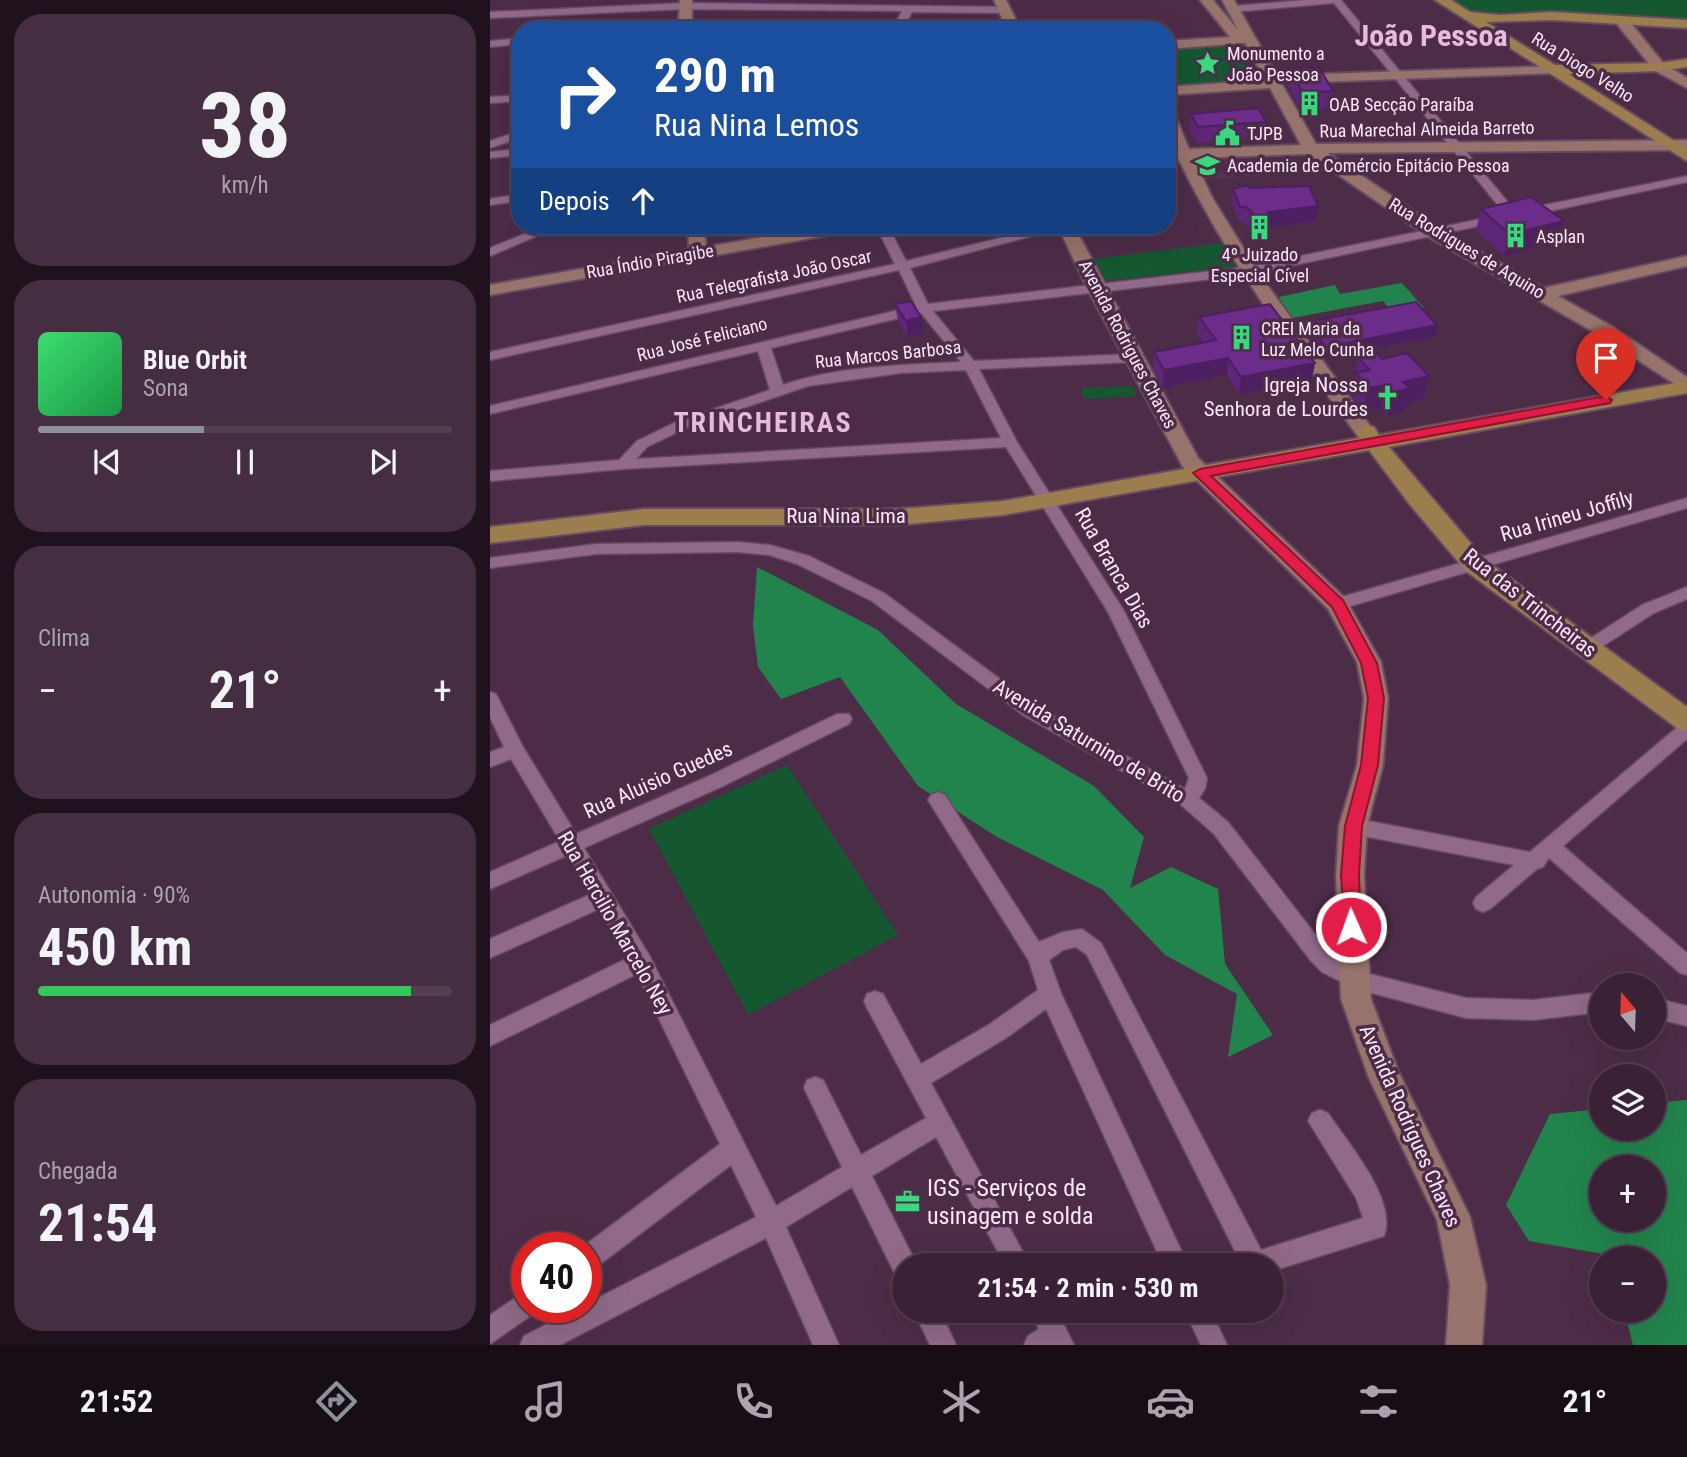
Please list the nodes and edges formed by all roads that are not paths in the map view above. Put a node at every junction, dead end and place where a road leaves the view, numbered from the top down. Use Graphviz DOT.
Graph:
graph roads {
  1 [pos="1206,0"];
  2 [pos="1336,0"];
  3 [pos="1442,0"];
  4 [pos="686,3"];
  5 [pos="1231,4"];
  6 [pos="581,5"];
  7 [pos="1003,5"];
  8 [pos="646,7"];
  9 [pos="909,8"];
  10 [pos="1459,11"];
  11 [pos="490,15"];
  12 [pos="1621,20"];
  13 [pos="637,21"];
  14 [pos="685,21"];
  15 [pos="902,21"];
  16 [pos="1687,24"];
  17 [pos="511,42"];
  18 [pos="1248,43"];
  19 [pos="490,44"];
  20 [pos="1176,45"];
  21 [pos="1687,62"];
  22 [pos="1659,67"];
  23 [pos="1553,71"];
  24 [pos="1399,75"];
  25 [pos="1275,81"];
  26 [pos="1687,85"];
  27 [pos="1176,90"];
  28 [pos="511,95"];
  29 [pos="508,99"];
  30 [pos="511,99"];
  31 [pos="490,100"];
  32 [pos="511,137"];
  33 [pos="490,145"];
  34 [pos="1679,145"];
  35 [pos="1457,148"];
  36 [pos="1311,149"];
  37 [pos="511,153"];
  38 [pos="1176,153"];
  39 [pos="490,155"];
  40 [pos="1176,155"];
  41 [pos="1687,156"];
  42 [pos="1687,178"];
  43 [pos="511,198"];
  44 [pos="490,202"];
  45 [pos="1513,216"];
  46 [pos="1433,232"];
  47 [pos="532,235"];
  48 [pos="697,235"];
  49 [pos="801,235"];
  50 [pos="886,235"];
  51 [pos="1028,235"];
  52 [pos="1070,235"];
  53 [pos="490,252"];
  54 [pos="698,253"];
  55 [pos="1687,261"];
  56 [pos="902,266"];
  57 [pos="1247,271"];
  58 [pos="1096,288"];
  59 [pos="490,290"];
  60 [pos="1542,294"];
  61 [pos="924,308"];
  62 [pos="763,344"];
  63 [pos="490,356"];
  64 [pos="1134,358"];
  65 [pos="970,365"];
  66 [pos="1684,381"];
  67 [pos="777,390"];
  68 [pos="490,410"];
  69 [pos="1369,437"];
  70 [pos="1010,442"];
  71 [pos="623,464"];
  72 [pos="1195,467"];
  73 [pos="490,476"];
  74 [pos="1045,494"];
  75 [pos="1687,503"];
  76 [pos="490,520"];
  77 [pos="490,535"];
  78 [pos="490,563"];
  79 [pos="1475,565"];
  80 [pos="1687,593"];
  81 [pos="1337,604"];
  82 [pos="1586,649"];
  83 [pos="490,699"];
  84 [pos="843,719"];
  85 [pos="1687,721"];
  86 [pos="1687,729"];
  87 [pos="515,750"];
  88 [pos="490,760"];
  89 [pos="1187,799"];
  90 [pos="938,800"];
  91 [pos="1353,826"];
  92 [pos="570,844"];
  93 [pos="1543,854"];
  94 [pos="490,881"];
  95 [pos="603,898"];
  96 [pos="1483,903"];
  97 [pos="490,949"];
  98 [pos="1038,958"];
  99 [pos="642,962"];
  100 [pos="1687,965"];
  101 [pos="1353,979"];
  102 [pos="1050,994"];
  103 [pos="874,1001"];
  104 [pos="1589,1003"];
  105 [pos="1666,1011"];
  106 [pos="1687,1016"];
  107 [pos="490,1036"];
  108 [pos="917,1079"];
  109 [pos="815,1088"];
  110 [pos="1320,1121"];
  111 [pos="940,1122"];
  112 [pos="733,1149"];
  113 [pos="857,1171"];
  114 [pos="771,1222"];
  115 [pos="602,1247"];
  116 [pos="898,1253"];
  117 [pos="1011,1253"];
  118 [pos="1170,1253"];
  119 [pos="1247,1253"];
  120 [pos="1284,1255"];
  121 [pos="511,1315"];
  122 [pos="932,1323"];
  123 [pos="1046,1323"];
  124 [pos="1204,1323"];
  125 [pos="490,1331"];
  126 [pos="1051,1341"];
  127 [pos="533,1345"];
  128 [pos="826,1345"];
  129 [pos="943,1345"];
  130 [pos="1214,1345"];
  131 [pos="1464,1345"];
  1 -- 18 [label="street"];
  2 -- 5 [label="street"];
  2 -- 24 [label="street"];
  3 -- 10 [label="main road"];
  4 -- 8 [label="street"];
  4 -- 9 [label="street"];
  4 -- 14 [label="street"];
  5 -- 18 [label="street"];
  6 -- 8 [label="street"];
  6 -- 11 [label="street"];
  7 -- 9 [label="street"];
  8 -- 13 [label="street"];
  9 -- 15 [label="street"];
  10 -- 12 [label="main road"];
  10 -- 23 [label="main road, Rua Diogo Velho"];
  12 -- 16 [label="main road"];
  12 -- 22 [label="street"];
  17 -- 19 [label="street"];
  18 -- 20 [label="street"];
  18 -- 25 [label="street, Rua Rodrigues de Aquino"];
  21 -- 22 [label="main road"];
  22 -- 23 [label="main road"];
  22 -- 26 [label="street"];
  23 -- 24 [label="street"];
  23 -- 34 [label="main road, Rua Diogo Velho"];
  24 -- 25 [label="street"];
  24 -- 35 [label="street"];
  25 -- 27 [label="street"];
  25 -- 36 [label="street, Rua Rodrigues de Aquino"];
  28 -- 29 [label="street"];
  29 -- 30 [label="street"];
  29 -- 31 [label="street"];
  32 -- 33 [label="street"];
  34 -- 35 [label="street, Rua Marechal Almeida Barreto"];
  34 -- 41 [label="main road, Rua Diogo Velho"];
  35 -- 36 [label="street, Rua Marechal Almeida Barreto"];
  35 -- 45 [label="street"];
  36 -- 38 [label="street, Rua Marechal Almeida Barreto"];
  36 -- 46 [label="street, Rua Rodrigues de Aquino"];
  37 -- 39 [label="street"];
  40 -- 57 [label="street, Rua das Trincheiras"];
  42 -- 45 [label="street, Rua José Feliciano"];
  43 -- 44 [label="street"];
  45 -- 46 [label="street, Rua José Feliciano"];
  46 -- 57 [label="street, Rua José Feliciano"];
  46 -- 60 [label="street, Rua Rodrigues de Aquino"];
  47 -- 53 [label="street"];
  48 -- 54 [label="street"];
  49 -- 54 [label="street, Rua Índio Piragibe"];
  50 -- 56 [label="street, Rua Branca Dias"];
  51 -- 56 [label="street, Rua Telegrafista João Oscar"];
  52 -- 58 [label="street, Avenida Rodrigues Chaves"];
  54 -- 59 [label="street, Rua Índio Piragibe"];
  55 -- 60 [label="street"];
  56 -- 61 [label="street, Rua Branca Dias"];
  56 -- 63 [label="street, Rua Telegrafista João Oscar"];
  57 -- 58 [label="street, Rua José Feliciano"];
  57 -- 69 [label="street, Rua das Trincheiras"];
  58 -- 61 [label="street, Rua José Feliciano"];
  58 -- 64 [label="street, Avenida Rodrigues Chaves"];
  60 -- 66 [label="street, Rua Rodrigues de Aquino"];
  61 -- 62 [label="street, Rua José Feliciano"];
  61 -- 65 [label="street, Rua Branca Dias"];
  62 -- 67 [label="street"];
  62 -- 68 [label="street, Rua José Feliciano"];
  64 -- 65 [label="street, Rua Marcos Barbosa"];
  64 -- 72 [label="street, Avenida Rodrigues Chaves"];
  65 -- 67 [label="street, Rua Marcos Barbosa"];
  65 -- 70 [label="street, Rua Branca Dias"];
  66 -- 69 [label="main road, Rua Nina Lima"];
  67 -- 71 [label="street, Rua Marcos Barbosa"];
  69 -- 72 [label="main road, Rua Nina Lima"];
  69 -- 79 [label="main road, Rua das Trincheiras"];
  70 -- 71 [label="street"];
  70 -- 74 [label="street, Rua Branca Dias"];
  71 -- 73 [label="street"];
  72 -- 74 [label="main road, Rua Nina Lima"];
  72 -- 81 [label="street, Avenida Rodrigues Chaves"];
  74 -- 76 [label="main road, Rua Nina Lima"];
  74 -- 77 [label="main road, Rua Nina Lima"];
  74 -- 89 [label="street, Rua Branca Dias"];
  75 -- 79 [label="street, Rua Irineu Joffily"];
  78 -- 89 [label="street, Avenida Saturnino de Brito"];
  79 -- 81 [label="street, Rua Irineu Joffily"];
  79 -- 82 [label="main road, Rua das Trincheiras"];
  80 -- 82 [label="street"];
  81 -- 91 [label="street, Avenida Rodrigues Chaves"];
  82 -- 85 [label="main road, Rua das Trincheiras"];
  83 -- 87 [label="street, Rua Hercilio Marcelo Ney"];
  84 -- 92 [label="street, Rua Aluisio Guedes"];
  86 -- 93 [label="street"];
  87 -- 88 [label="street"];
  87 -- 92 [label="street, Rua Hercilio Marcelo Ney"];
  89 -- 101 [label="street, Avenida Saturnino de Brito"];
  90 -- 98 [label="street"];
  91 -- 93 [label="street"];
  91 -- 101 [label="street, Avenida Rodrigues Chaves"];
  92 -- 94 [label="street, Rua Aluisio Guedes"];
  92 -- 95 [label="street, Rua Hercilio Marcelo Ney"];
  93 -- 96 [label="street"];
  93 -- 100 [label="street"];
  95 -- 97 [label="street"];
  95 -- 99 [label="street, Rua Hercilio Marcelo Ney"];
  98 -- 102 [label="street"];
  98 -- 119 [label="street"];
  99 -- 107 [label="street"];
  99 -- 112 [label="street, Rua Hercilio Marcelo Ney"];
  101 -- 104 [label="street, Avenida Saturnino de Brito"];
  101 -- 131 [label="street, Avenida Rodrigues Chaves"];
  102 -- 108 [label="street"];
  102 -- 118 [label="street"];
  103 -- 108 [label="street"];
  105 -- 106 [label="street"];
  108 -- 111 [label="street"];
  109 -- 113 [label="street"];
  110 -- 120 [label="street"];
  111 -- 113 [label="street"];
  111 -- 117 [label="street"];
  112 -- 114 [label="street, Rua Hercilio Marcelo Ney"];
  112 -- 115 [label="street"];
  113 -- 114 [label="street"];
  113 -- 116 [label="street"];
  114 -- 127 [label="street"];
  114 -- 128 [label="street, Rua Hercilio Marcelo Ney"];
  121 -- 125 [label="street"];
  122 -- 129 [label="street"];
  123 -- 126 [label="street"];
  124 -- 130 [label="street"];
}
